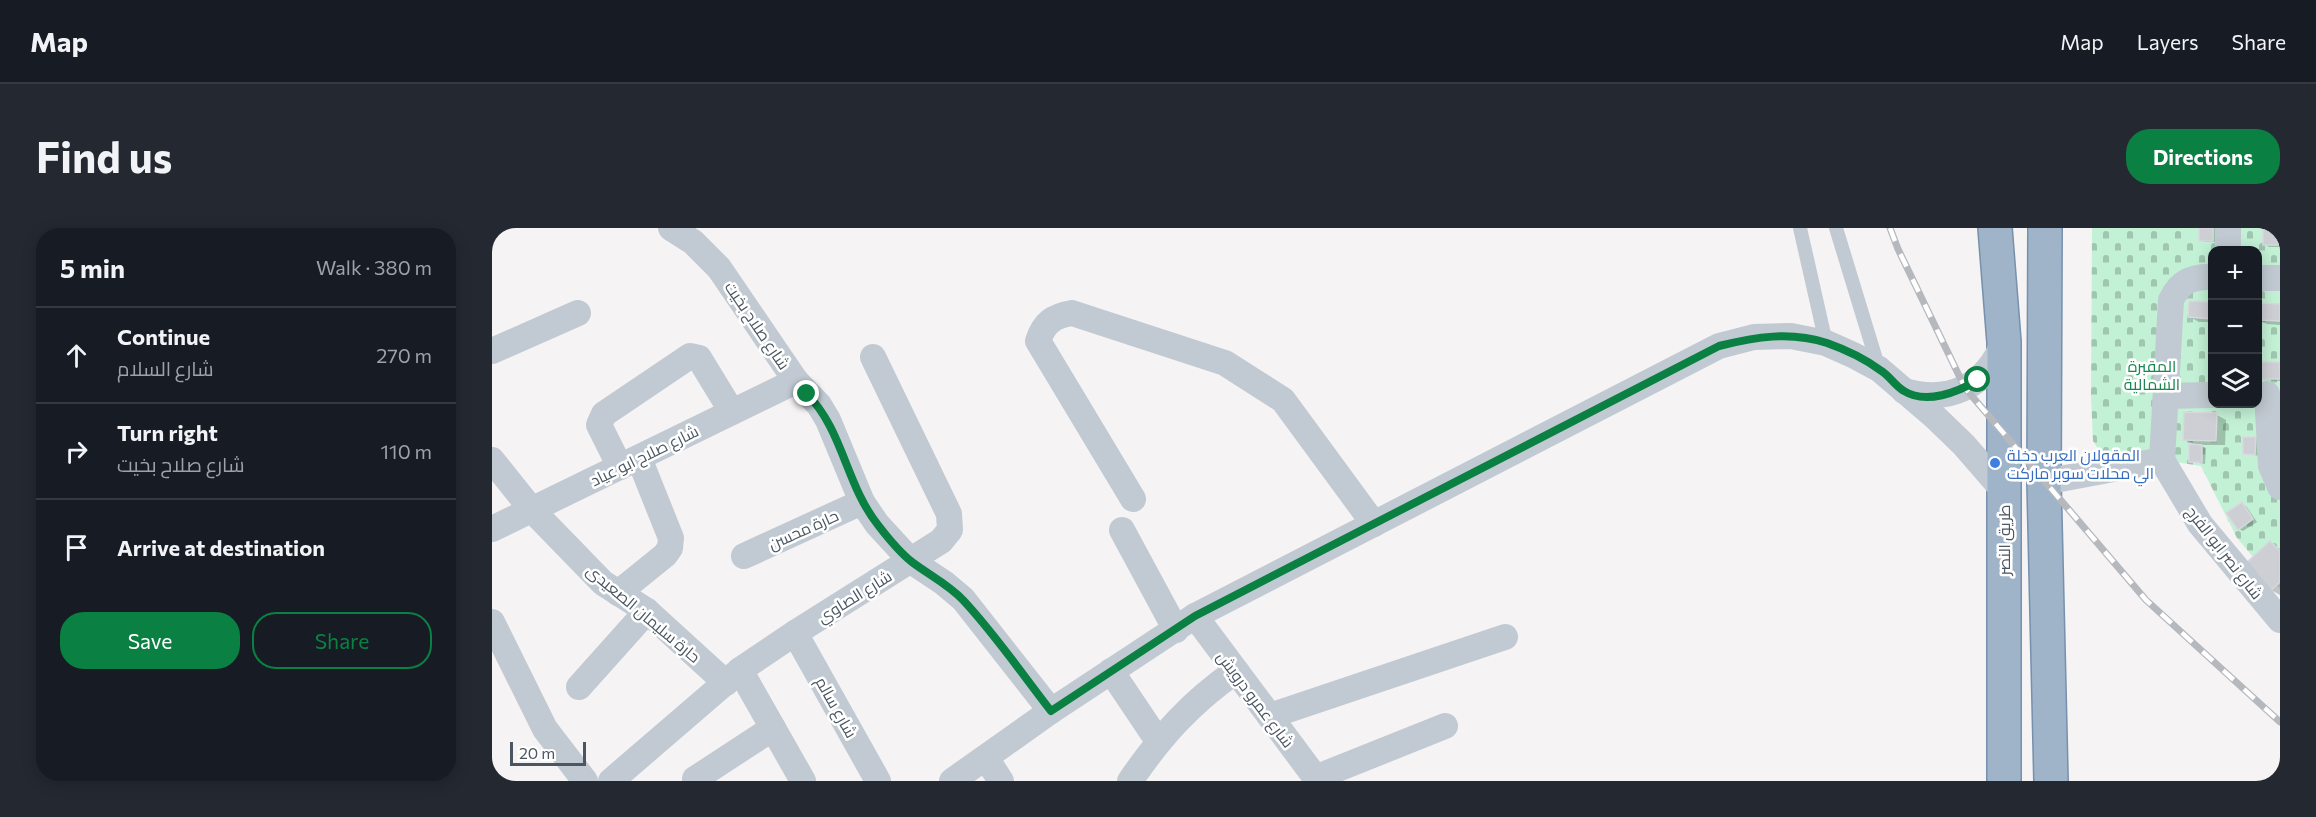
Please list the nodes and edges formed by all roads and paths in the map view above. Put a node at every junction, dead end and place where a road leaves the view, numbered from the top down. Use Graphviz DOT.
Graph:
graph roads {
  1 [pos="671,228"];
  2 [pos="1800,228"];
  3 [pos="1836,228"];
  4 [pos="1995,228"];
  5 [pos="2045,228"];
  6 [pos="2228,228"];
  7 [pos="2228,246"];
  8 [pos="2208,277"];
  9 [pos="2262,278"];
  10 [pos="2280,278"];
  11 [pos="578,313"];
  12 [pos="2004,342"];
  13 [pos="1826,343"];
  14 [pos="492,351"];
  15 [pos="873,357"];
  16 [pos="1879,369"];
  17 [pos="796,381"];
  18 [pos="1904,391"];
  19 [pos="2268,394"];
  20 [pos="2208,395"];
  21 [pos="2166,396"];
  22 [pos="732,412"];
  23 [pos="492,460"];
  24 [pos="2162,460"];
  25 [pos="629,463"];
  26 [pos="2044,482"];
  27 [pos="2280,487"];
  28 [pos="2003,490"];
  29 [pos="1134,499"];
  30 [pos="862,502"];
  31 [pos="532,510"];
  32 [pos="1374,524"];
  33 [pos="492,529"];
  34 [pos="1122,530"];
  35 [pos="744,556"];
  36 [pos="911,561"];
  37 [pos="618,593"];
  38 [pos="647,612"];
  39 [pos="2280,620"];
  40 [pos="492,622"];
  41 [pos="1186,623"];
  42 [pos="795,633"];
  43 [pos="1505,637"];
  44 [pos="1111,671"];
  45 [pos="1236,671"];
  46 [pos="733,677"];
  47 [pos="579,687"];
  48 [pos="1051,711"];
  49 [pos="1270,716"];
  50 [pos="1445,726"];
  51 [pos="773,728"];
  52 [pos="1158,741"];
  53 [pos="986,758"];
  54 [pos="695,779"];
  55 [pos="1317,779"];
  56 [pos="585,781"];
  57 [pos="610,781"];
  58 [pos="803,781"];
  59 [pos="878,781"];
  60 [pos="952,781"];
  61 [pos="1001,781"];
  62 [pos="1130,781"];
  63 [pos="2004,781"];
  64 [pos="2051,781"];
  1 -- 17 [label="street, شارع صلاح بخيت"];
  2 -- 13 [label="lane"];
  3 -- 16 [label="lane"];
  4 -- 12 [label="highway, طريق النصر"];
  5 -- 26 [label="highway"];
  6 -- 7 [label="street"];
  8 -- 21 [label="street"];
  9 -- 10 [label="street"];
  11 -- 14 [label="street"];
  12 -- 18 [label="street"];
  12 -- 28 [label="highway, طريق النصر"];
  13 -- 16 [label="street"];
  13 -- 32 [label="street"];
  15 -- 36 [label="street, شارع الصاوي"];
  16 -- 18 [label="street"];
  17 -- 22 [label="street, شارع صلاح ابو عياد"];
  17 -- 30 [label="street, شارع صلاح بخيت"];
  18 -- 28 [label="street"];
  19 -- 27 [label="street"];
  20 -- 21 [label="street"];
  21 -- 24 [label="street"];
  22 -- 25 [label="street, شارع صلاح ابو عياد"];
  22 -- 25 [label="street"];
  23 -- 31 [label="street, حارة سليمان الصعيدى"];
  24 -- 26 [label="street"];
  24 -- 39 [label="street, شارع نصر ابو الفرج"];
  25 -- 31 [label="street, شارع صلاح ابو عياد"];
  25 -- 37 [label="street"];
  26 -- 64 [label="highway"];
  28 -- 63 [label="highway, طريق النصر"];
  29 -- 32 [label="street"];
  30 -- 35 [label="street, حارة محسن"];
  30 -- 36 [label="street, شارع صلاح بخيت"];
  31 -- 33 [label="street, شارع صلاح ابو عياد"];
  31 -- 37 [label="street, حارة سليمان الصعيدى"];
  32 -- 41 [label="street"];
  34 -- 41 [label="street, شارع عمرو درويش"];
  36 -- 42 [label="street, شارع الصاوي"];
  36 -- 48 [label="street, شارع صلاح بخيت"];
  37 -- 38 [label="street, حارة سليمان الصعيدى"];
  38 -- 46 [label="street, حارة سليمان الصعيدى"];
  38 -- 47 [label="street"];
  40 -- 56 [label="street"];
  41 -- 44 [label="street"];
  41 -- 45 [label="street, شارع عمرو درويش"];
  42 -- 46 [label="street, شارع الصاوي"];
  42 -- 59 [label="street, شارع سالم"];
  43 -- 49 [label="street"];
  44 -- 48 [label="street"];
  44 -- 52 [label="street"];
  45 -- 49 [label="street, شارع عمرو درويش"];
  45 -- 52 [label="street"];
  46 -- 51 [label="street, حارة سليمان الصعيدى"];
  46 -- 57 [label="street, شارع الصاوي"];
  48 -- 53 [label="street"];
  49 -- 55 [label="street, شارع عمرو درويش"];
  50 -- 55 [label="street"];
  51 -- 54 [label="street"];
  51 -- 58 [label="street, حارة سليمان الصعيدى"];
  52 -- 62 [label="street"];
  53 -- 60 [label="street"];
  53 -- 61 [label="street"];
}
